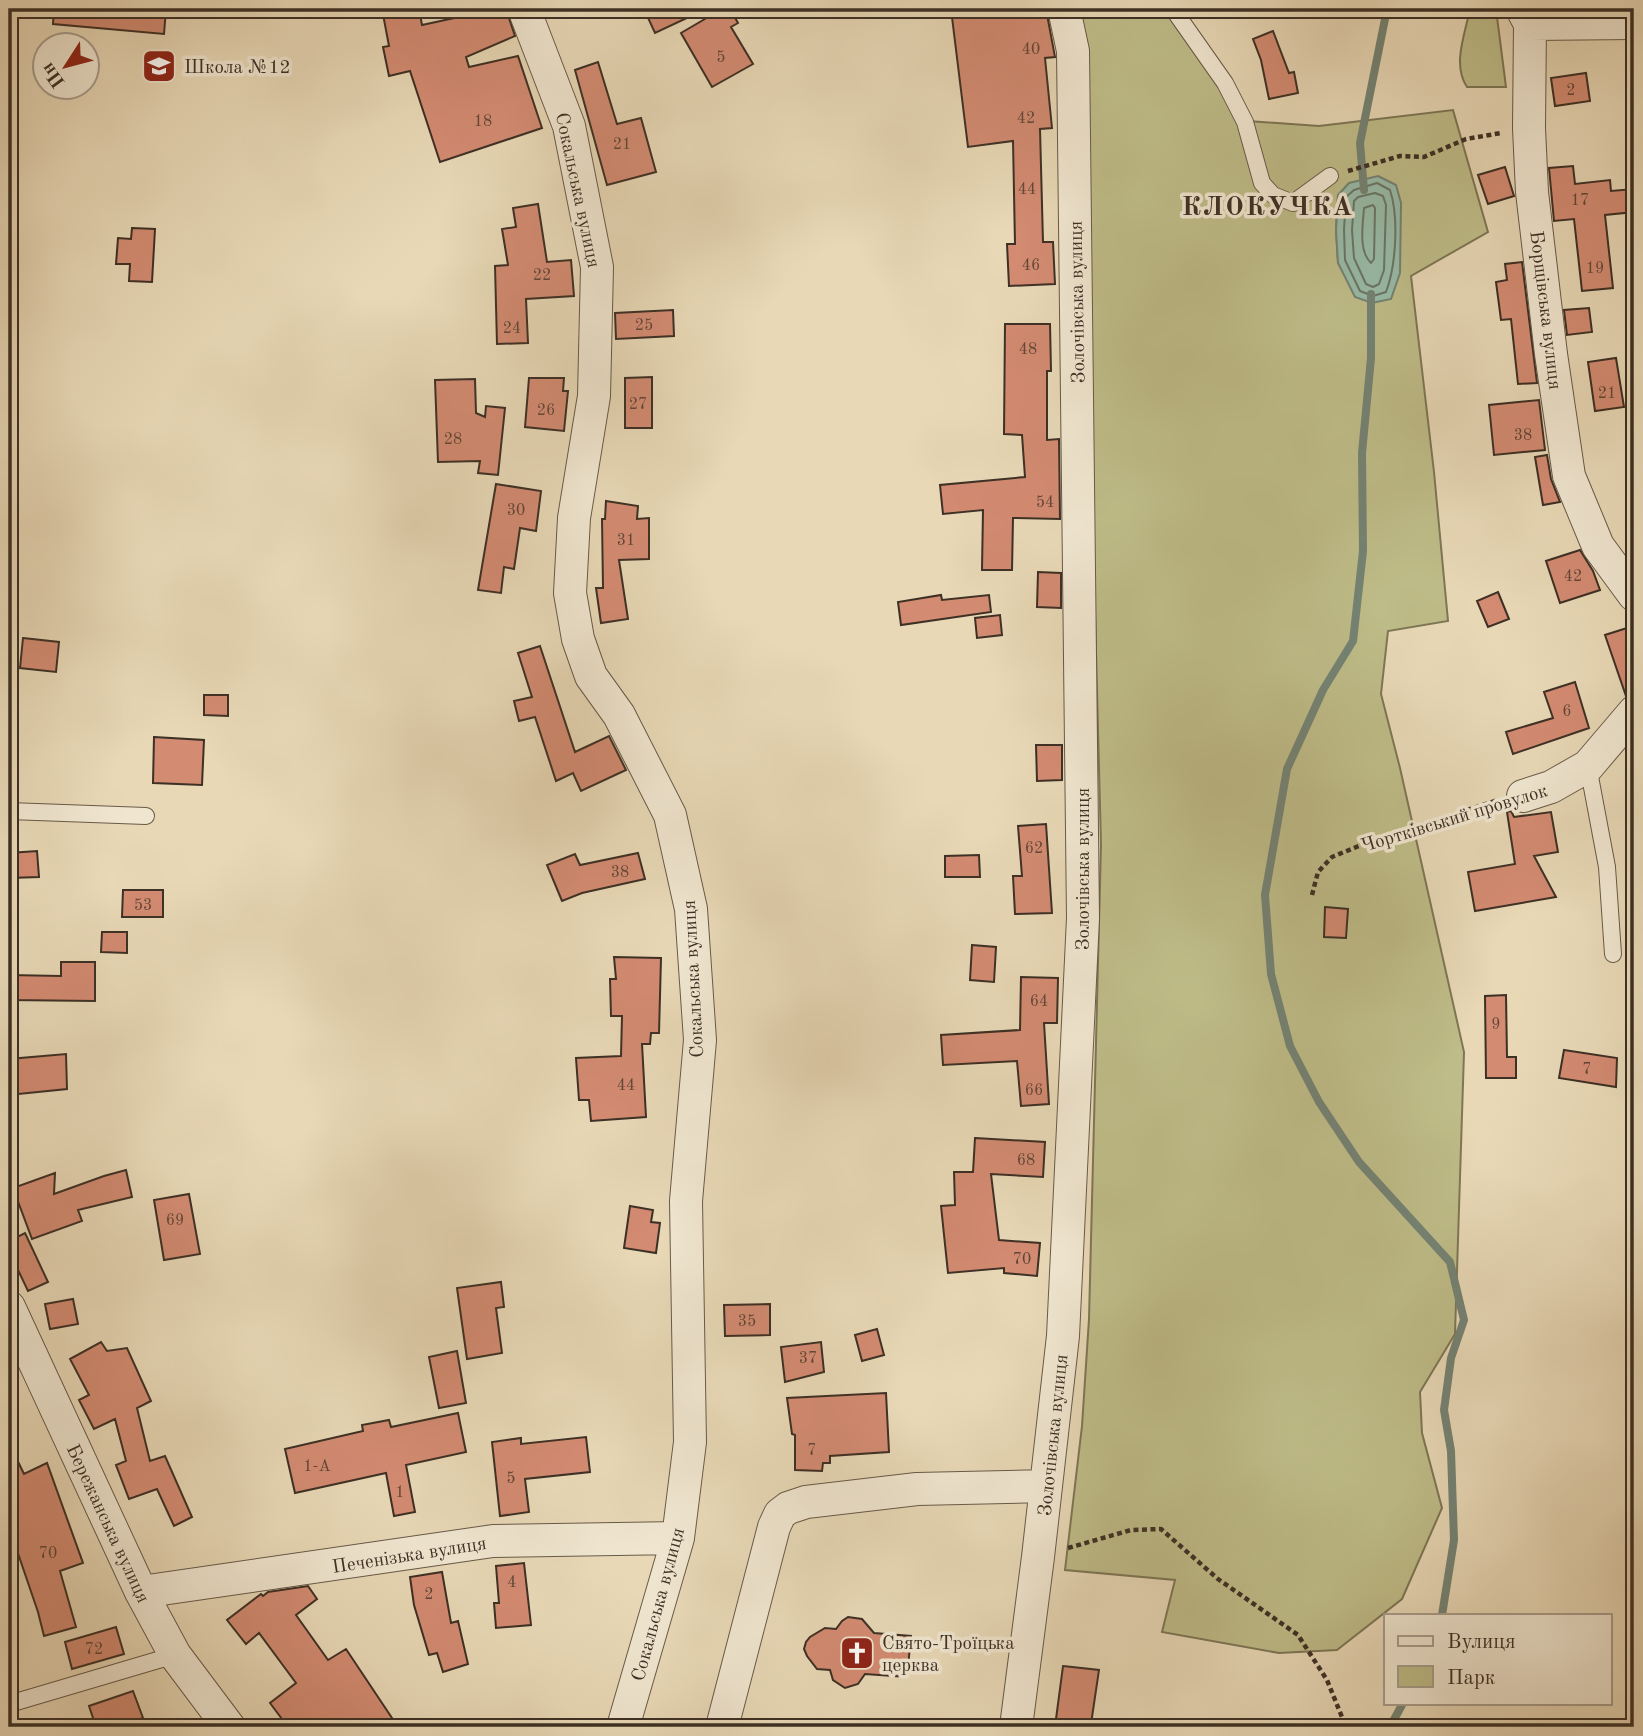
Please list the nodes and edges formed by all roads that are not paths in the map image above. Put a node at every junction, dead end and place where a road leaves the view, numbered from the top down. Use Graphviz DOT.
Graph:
graph roads {
  1 [pos="524,9"];
  2 [pos="1064,9"];
  3 [pos="1173,9"];
  4 [pos="1526,16"];
  5 [pos="1634,23"];
  6 [pos="1331,176"];
  7 [pos="1634,595"];
  8 [pos="1634,712"];
  9 [pos="1588,766"];
  10 [pos="1523,796"];
  11 [pos="9,811"];
  12 [pos="146,816"];
  13 [pos="1613,954"];
  14 [pos="9,1307"];
  15 [pos="1046,1486"];
  16 [pos="678,1538"];
  17 [pos="141,1592"];
  18 [pos="175,1655"];
  19 [pos="9,1704"];
  20 [pos="229,1727"];
  21 [pos="623,1727"];
  22 [pos="722,1727"];
  23 [pos="1016,1727"];
  1 -- 16 [label="street, Сокальська вулиця"];
  2 -- 15 [label="street, Золочівська вулиця"];
  3 -- 6 [label="lane"];
  4 -- 5 [label="street"];
  4 -- 7 [label="street, Борщівська вулиця"];
  8 -- 9 [label="street, Чортківський провулок"];
  9 -- 10 [label="street, Чортківський провулок"];
  9 -- 13 [label="lane"];
  11 -- 12 [label="lane"];
  14 -- 17 [label="street, Бережанська вулиця"];
  15 -- 22 [label="street"];
  15 -- 23 [label="street, Золочівська вулиця"];
  16 -- 17 [label="street, Печенізька вулиця"];
  16 -- 21 [label="street, Сокальська вулиця"];
  17 -- 18 [label="street, Бережанська вулиця"];
  18 -- 19 [label="lane"];
  18 -- 20 [label="street, Бережанська вулиця"];
}
